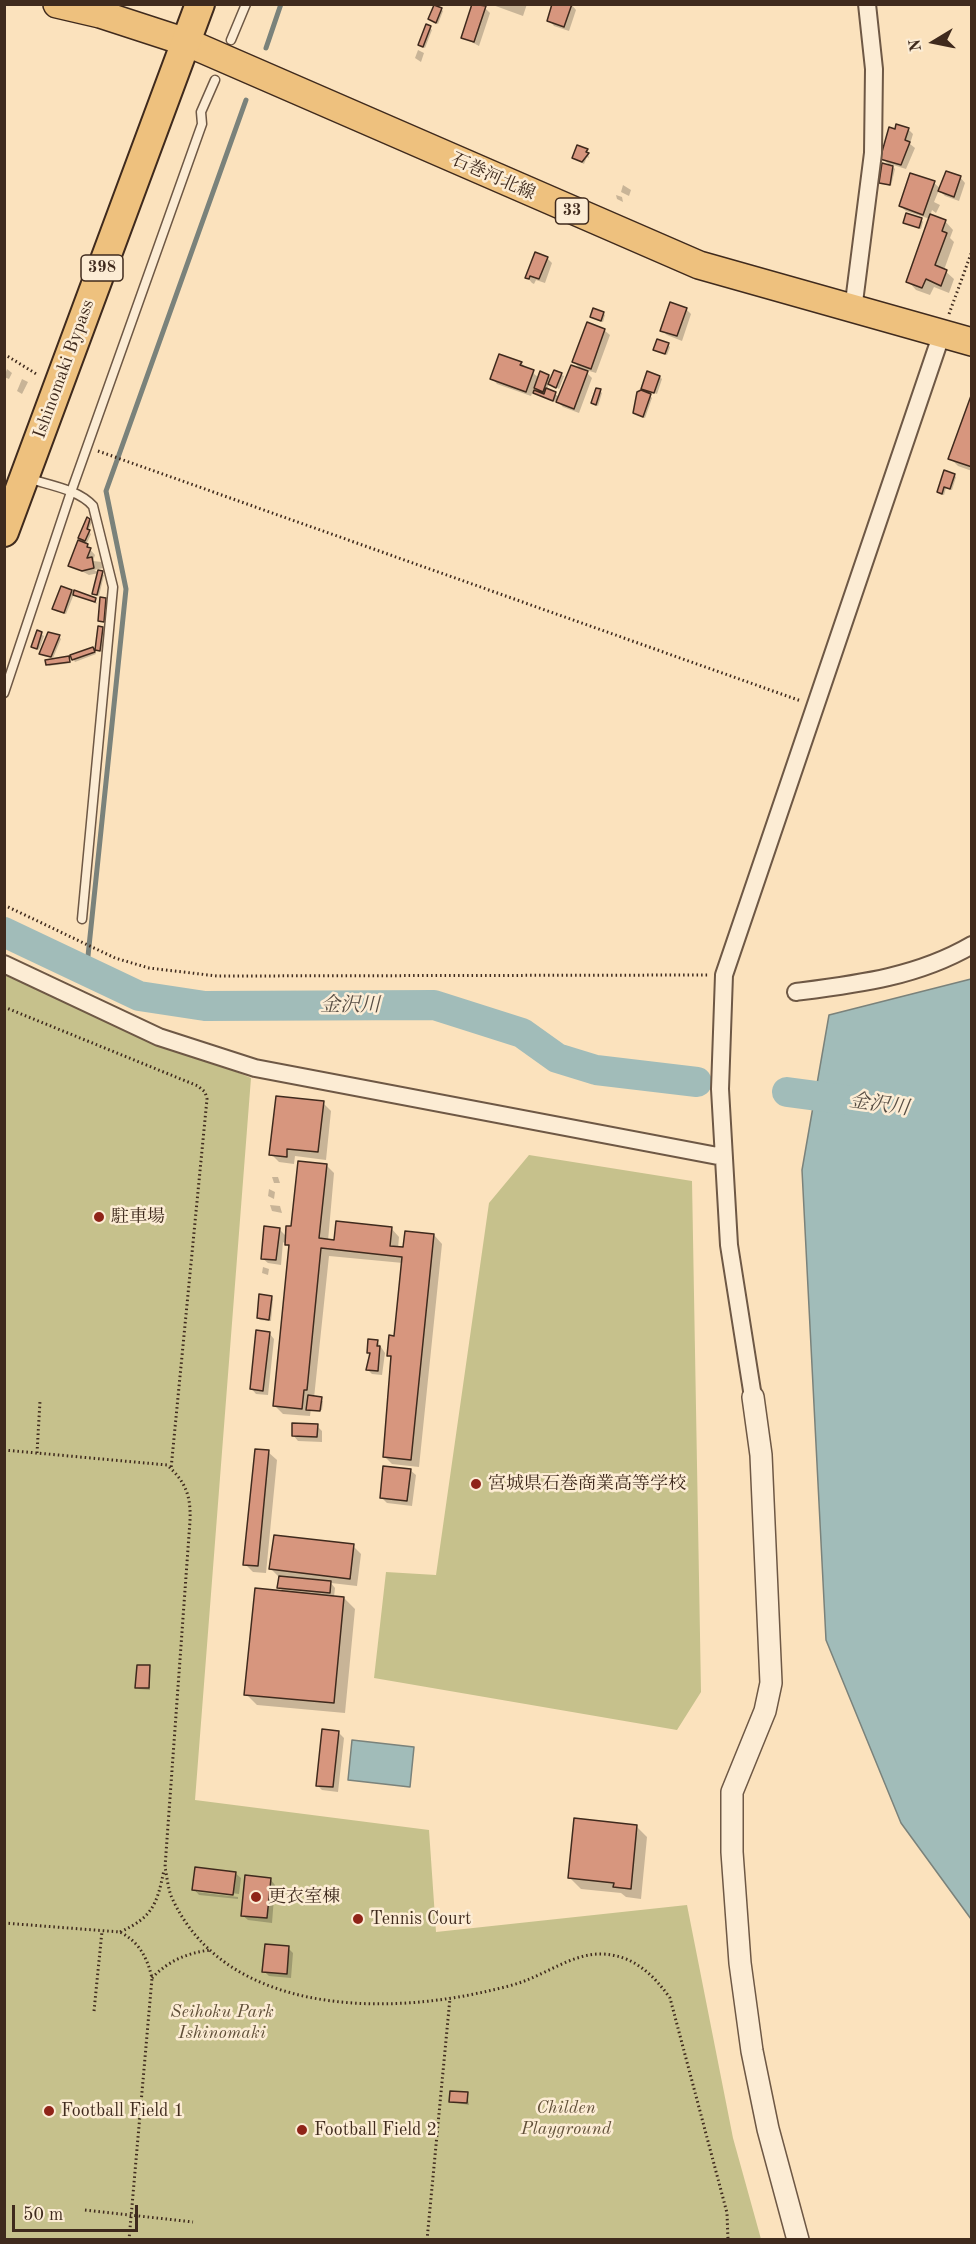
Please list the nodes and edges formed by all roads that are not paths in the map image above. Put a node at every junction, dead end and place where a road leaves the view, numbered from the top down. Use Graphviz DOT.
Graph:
graph roads {
  1 [pos="57,4"];
  2 [pos="200,4"];
  3 [pos="246,4"];
  4 [pos="867,4"];
  5 [pos="231,40"];
  6 [pos="186,42"];
  7 [pos="215,80"];
  8 [pos="853,310"];
  9 [pos="942,333"];
  10 [pos="972,342"];
  11 [pos="24,477"];
  12 [pos="71,492"];
  13 [pos="4,532"];
  14 [pos="4,693"];
  15 [pos="82,919"];
  16 [pos="972,945"];
  17 [pos="4,964"];
  18 [pos="796,992"];
  19 [pos="723,1157"];
  20 [pos="753,1397"];
  21 [pos="798,2240"];
  1 -- 6 [label="main road, 石巻河北線 / 33"];
  2 -- 6 [label="highway, Ishinomaki Bypass / 398"];
  3 -- 5 [label="lane"];
  4 -- 8 [label="street"];
  6 -- 8 [label="main road, 石巻河北線 / 33"];
  6 -- 11 [label="highway, Ishinomaki Bypass / 398"];
  7 -- 12 [label="lane"];
  8 -- 9 [label="main road, 石巻河北線 / 33"];
  9 -- 10 [label="main road, 石巻河北線 / 33"];
  9 -- 19 [label="street"];
  11 -- 12 [label="lane"];
  11 -- 13 [label="highway, Ishinomaki Bypass / 398"];
  12 -- 14 [label="lane"];
  12 -- 15 [label="lane"];
  16 -- 18 [label="street"];
  17 -- 19 [label="street"];
  19 -- 20 [label="street"];
  20 -- 21 [label="street"];
}
